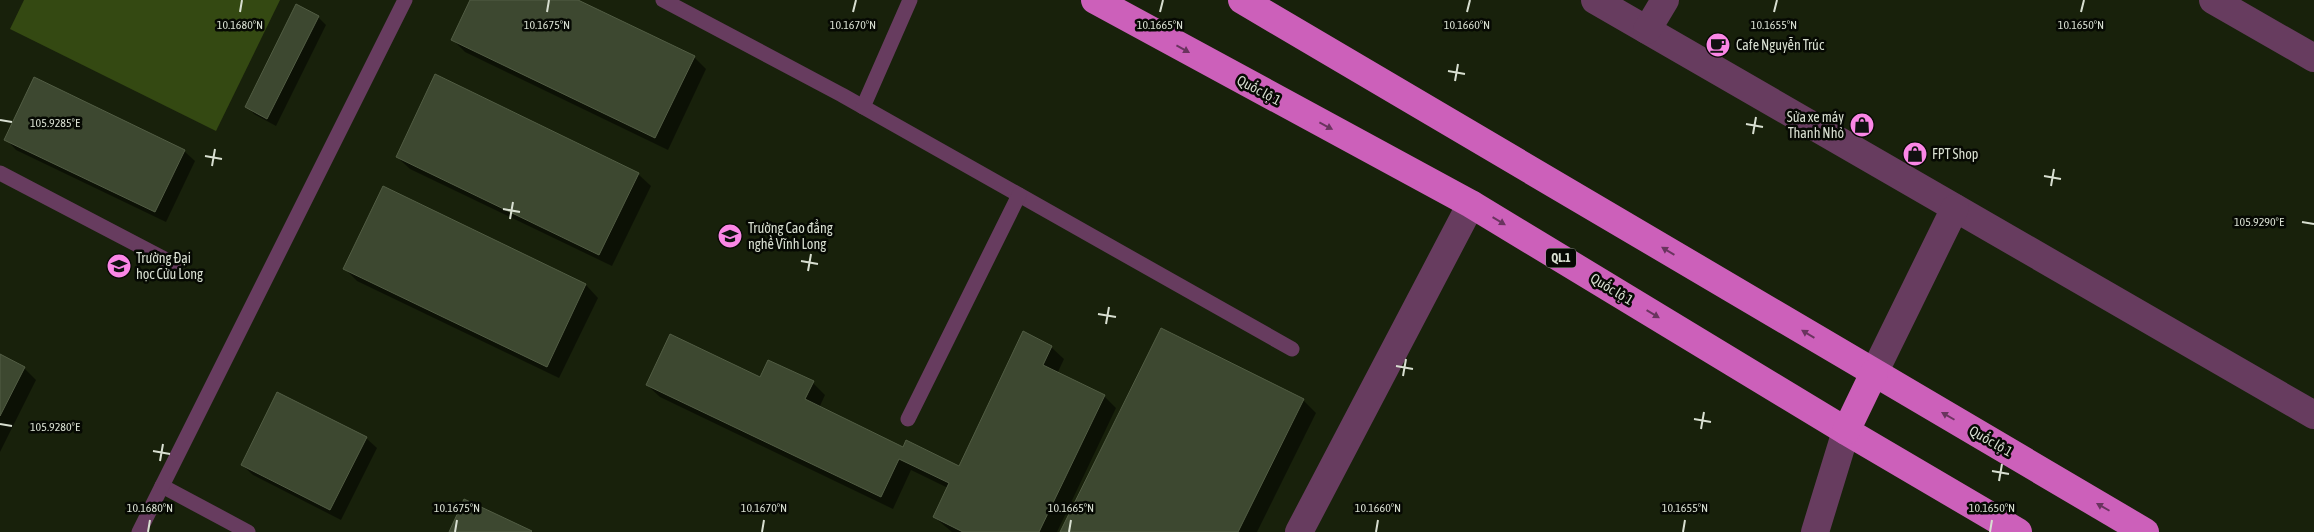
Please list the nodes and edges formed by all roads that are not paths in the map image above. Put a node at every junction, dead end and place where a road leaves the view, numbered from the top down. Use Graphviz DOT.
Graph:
graph roads {
  1 [pos="405,0"];
  2 [pos="663,0"];
  3 [pos="910,0"];
  4 [pos="1095,0"];
  5 [pos="1242,0"];
  6 [pos="1595,0"];
  7 [pos="1665,0"];
  8 [pos="2213,0"];
  9 [pos="1647,30"];
  10 [pos="2314,58"];
  11 [pos="863,107"];
  12 [pos="0,174"];
  13 [pos="1019,194"];
  14 [pos="1470,204"];
  15 [pos="1955,208"];
  16 [pos="174,264"];
  17 [pos="1292,349"];
  18 [pos="1874,373"];
  19 [pos="2314,415"];
  20 [pos="908,420"];
  21 [pos="1846,431"];
  22 [pos="162,486"];
  23 [pos="139,532"];
  24 [pos="248,532"];
  25 [pos="1299,532"];
  26 [pos="1815,532"];
  27 [pos="2018,532"];
  28 [pos="2145,532"];
  1 -- 22 [label="lane"];
  2 -- 11 [label="lane"];
  3 -- 11 [label="lane"];
  4 -- 14 [label="highway, Quốc lộ 1 / QL.1, one-way"];
  18 -- 5 [label="highway, Quốc lộ 1, one-way"];
  6 -- 9 [label="street"];
  7 -- 9 [label="street"];
  8 -- 10 [label="street"];
  9 -- 15 [label="street"];
  11 -- 13 [label="lane"];
  12 -- 16 [label="lane"];
  13 -- 17 [label="lane"];
  13 -- 20 [label="lane"];
  14 -- 21 [label="highway, Quốc lộ 1 / QL.1, one-way"];
  14 -- 25 [label="street"];
  15 -- 18 [label="street"];
  15 -- 19 [label="street"];
  18 -- 21 [label="highway"];
  28 -- 18 [label="highway, Quốc lộ 1, one-way"];
  21 -- 26 [label="street"];
  21 -- 27 [label="highway, Quốc lộ 1 / QL.1"];
  22 -- 23 [label="lane"];
  22 -- 24 [label="lane"];
}
